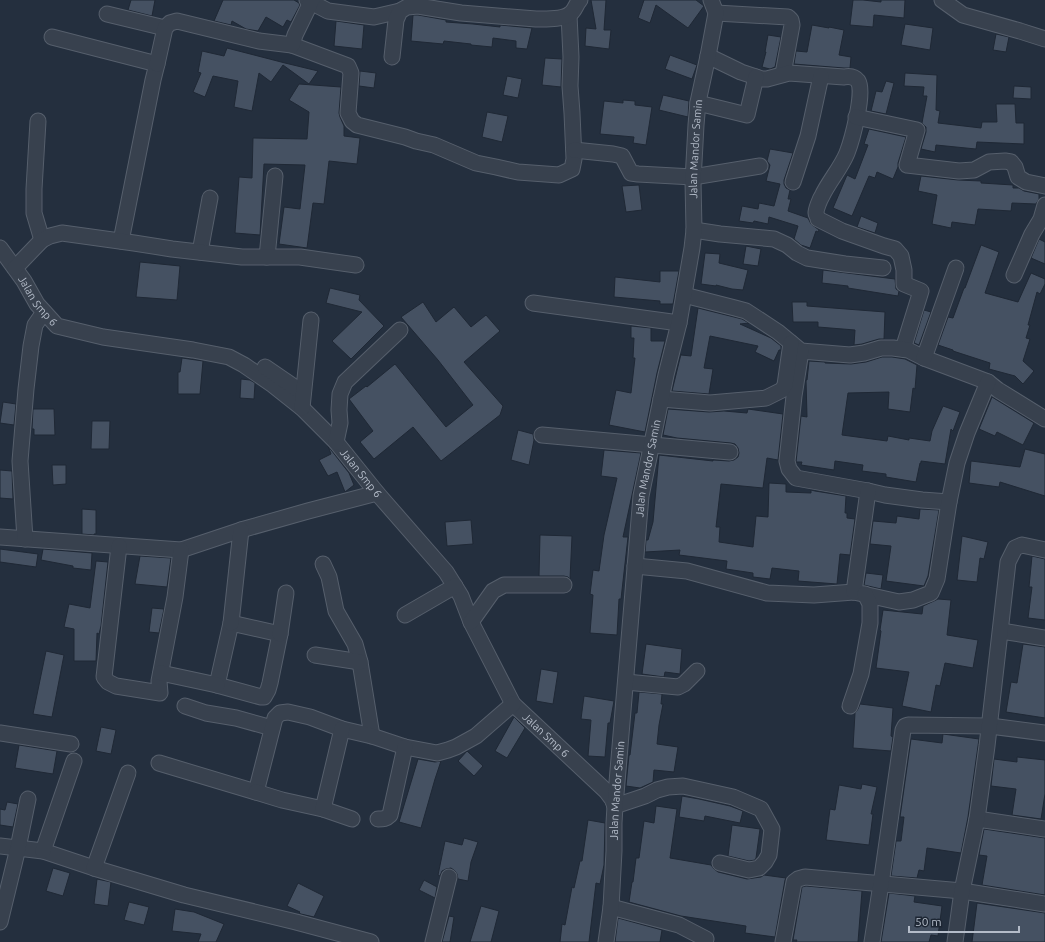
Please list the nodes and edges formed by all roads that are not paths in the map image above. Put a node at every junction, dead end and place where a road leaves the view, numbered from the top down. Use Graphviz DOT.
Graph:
graph roads {
  1 [pos="942,0"];
  2 [pos="310,1"];
  3 [pos="579,1"];
  4 [pos="713,6"];
  5 [pos="400,11"];
  6 [pos="107,14"];
  7 [pos="569,15"];
  8 [pos="165,28"];
  9 [pos="52,37"];
  10 [pos="1045,39"];
  11 [pos="292,44"];
  12 [pos="708,56"];
  13 [pos="392,57"];
  14 [pos="157,64"];
  15 [pos="783,74"];
  16 [pos="821,76"];
  17 [pos="756,77"];
  18 [pos="698,103"];
  19 [pos="856,117"];
  20 [pos="38,121"];
  21 [pos="574,150"];
  22 [pos="760,166"];
  23 [pos="275,176"];
  24 [pos="693,177"];
  25 [pos="793,182"];
  26 [pos="1045,186"];
  27 [pos="210,198"];
  28 [pos="1045,205"];
  29 [pos="694,230"];
  30 [pos="42,240"];
  31 [pos="121,241"];
  32 [pos="0,248"];
  33 [pos="200,252"];
  34 [pos="268,257"];
  35 [pos="356,265"];
  36 [pos="15,268"];
  37 [pos="883,268"];
  38 [pos="956,268"];
  39 [pos="1014,275"];
  40 [pos="684,296"];
  41 [pos="533,303"];
  42 [pos="44,312"];
  43 [pos="311,320"];
  44 [pos="680,322"];
  45 [pos="400,330"];
  46 [pos="796,347"];
  47 [pos="904,349"];
  48 [pos="243,352"];
  49 [pos="924,358"];
  50 [pos="988,382"];
  51 [pos="304,393"];
  52 [pos="662,399"];
  53 [pos="302,408"];
  54 [pos="1045,419"];
  55 [pos="542,435"];
  56 [pos="336,442"];
  57 [pos="652,446"];
  58 [pos="730,452"];
  59 [pos="868,491"];
  60 [pos="377,493"];
  61 [pos="949,502"];
  62 [pos="241,530"];
  63 [pos="0,537"];
  64 [pos="25,539"];
  65 [pos="119,546"];
  66 [pos="181,550"];
  67 [pos="1045,550"];
  68 [pos="323,564"];
  69 [pos="635,566"];
  70 [pos="564,585"];
  71 [pos="455,586"];
  72 [pos="286,593"];
  73 [pos="859,593"];
  74 [pos="404,615"];
  75 [pos="471,622"];
  76 [pos="231,623"];
  77 [pos="1001,631"];
  78 [pos="280,634"];
  79 [pos="1045,638"];
  80 [pos="315,655"];
  81 [pos="360,662"];
  82 [pos="697,671"];
  83 [pos="161,673"];
  84 [pos="626,682"];
  85 [pos="217,685"];
  86 [pos="513,704"];
  87 [pos="185,706"];
  88 [pos="850,706"];
  89 [pos="990,726"];
  90 [pos="272,728"];
  91 [pos="342,729"];
  92 [pos="0,733"];
  93 [pos="1045,733"];
  94 [pos="372,736"];
  95 [pos="71,744"];
  96 [pos="406,747"];
  97 [pos="74,761"];
  98 [pos="159,763"];
  99 [pos="128,773"];
  100 [pos="256,792"];
  101 [pos="28,799"];
  102 [pos="615,806"];
  103 [pos="323,809"];
  104 [pos="352,819"];
  105 [pos="378,819"];
  106 [pos="976,819"];
  107 [pos="1045,829"];
  108 [pos="0,846"];
  109 [pos="18,848"];
  110 [pos="43,851"];
  111 [pos="720,864"];
  112 [pos="94,868"];
  113 [pos="449,877"];
  114 [pos="881,884"];
  115 [pos="962,892"];
  116 [pos="1045,904"];
  117 [pos="611,907"];
  118 [pos="0,922"];
  119 [pos="706,939"];
  120 [pos="372,942"];
  121 [pos="433,942"];
  122 [pos="606,942"];
  123 [pos="783,942"];
  124 [pos="872,942"];
  125 [pos="955,942"];
  1 -- 10 [label="street"];
  2 -- 5 [label="street"];
  2 -- 11 [label="street"];
  3 -- 7 [label="street"];
  4 -- 12 [label="street, Jalan Mandor Samin"];
  4 -- 15 [label="street"];
  5 -- 7 [label="street"];
  5 -- 13 [label="street"];
  6 -- 8 [label="street"];
  7 -- 21 [label="street"];
  8 -- 11 [label="street"];
  8 -- 14 [label="street"];
  9 -- 14 [label="street"];
  11 -- 21 [label="street"];
  12 -- 17 [label="street"];
  12 -- 18 [label="street, Jalan Mandor Samin"];
  14 -- 31 [label="street"];
  15 -- 16 [label="street"];
  15 -- 17 [label="street"];
  16 -- 19 [label="street"];
  16 -- 25 [label="street"];
  17 -- 18 [label="street"];
  18 -- 24 [label="street, Jalan Mandor Samin"];
  19 -- 26 [label="street"];
  19 -- 47 [label="street"];
  20 -- 30 [label="street"];
  21 -- 24 [label="street"];
  22 -- 24 [label="street"];
  23 -- 34 [label="street"];
  24 -- 29 [label="street, Jalan Mandor Samin"];
  27 -- 33 [label="street"];
  28 -- 39 [label="street"];
  29 -- 37 [label="street"];
  29 -- 40 [label="street, Jalan Mandor Samin"];
  30 -- 31 [label="street"];
  30 -- 36 [label="street"];
  31 -- 33 [label="street"];
  32 -- 36 [label="street, Jalan Smp 6"];
  33 -- 34 [label="street"];
  34 -- 35 [label="street"];
  36 -- 42 [label="street, Jalan Smp 6"];
  38 -- 49 [label="street"];
  40 -- 44 [label="street, Jalan Mandor Samin"];
  40 -- 46 [label="street"];
  41 -- 44 [label="street"];
  42 -- 53 [label="street, Jalan Smp 6"];
  42 -- 64 [label="street"];
  43 -- 51 [label="street"];
  44 -- 52 [label="street, Jalan Mandor Samin"];
  45 -- 56 [label="street"];
  46 -- 47 [label="street"];
  46 -- 52 [label="street"];
  46 -- 59 [label="street"];
  47 -- 49 [label="street"];
  48 -- 51 [label="street"];
  49 -- 50 [label="street"];
  50 -- 54 [label="street"];
  50 -- 61 [label="street"];
  51 -- 53 [label="street"];
  52 -- 57 [label="street, Jalan Mandor Samin"];
  53 -- 56 [label="street, Jalan Smp 6"];
  55 -- 57 [label="street"];
  56 -- 60 [label="street, Jalan Smp 6"];
  57 -- 58 [label="street"];
  57 -- 69 [label="street, Jalan Mandor Samin"];
  59 -- 61 [label="street"];
  59 -- 73 [label="street"];
  60 -- 62 [label="street"];
  60 -- 71 [label="street, Jalan Smp 6"];
  61 -- 73 [label="street"];
  62 -- 66 [label="street"];
  62 -- 76 [label="street"];
  63 -- 64 [label="street"];
  64 -- 65 [label="street"];
  65 -- 66 [label="street"];
  65 -- 83 [label="street"];
  66 -- 83 [label="street"];
  67 -- 77 [label="street"];
  68 -- 81 [label="street"];
  69 -- 73 [label="street"];
  69 -- 84 [label="street, Jalan Mandor Samin"];
  70 -- 75 [label="street"];
  71 -- 74 [label="street"];
  71 -- 75 [label="street, Jalan Smp 6"];
  72 -- 78 [label="street"];
  73 -- 88 [label="street"];
  75 -- 86 [label="street, Jalan Smp 6"];
  76 -- 78 [label="street"];
  76 -- 85 [label="street"];
  77 -- 79 [label="street"];
  77 -- 89 [label="street"];
  78 -- 85 [label="street"];
  80 -- 81 [label="street"];
  81 -- 94 [label="street"];
  82 -- 84 [label="street"];
  83 -- 85 [label="street"];
  84 -- 102 [label="street, Jalan Mandor Samin"];
  86 -- 96 [label="street"];
  86 -- 102 [label="street, Jalan Smp 6"];
  87 -- 90 [label="street"];
  89 -- 93 [label="street"];
  89 -- 106 [label="street"];
  89 -- 114 [label="street"];
  90 -- 91 [label="street"];
  90 -- 100 [label="street"];
  91 -- 94 [label="street"];
  91 -- 103 [label="street"];
  92 -- 95 [label="street"];
  94 -- 96 [label="street"];
  96 -- 105 [label="street"];
  97 -- 110 [label="street"];
  98 -- 100 [label="street"];
  99 -- 112 [label="street"];
  100 -- 103 [label="street"];
  101 -- 109 [label="street"];
  102 -- 111 [label="street"];
  102 -- 117 [label="street, Jalan Mandor Samin"];
  103 -- 104 [label="street"];
  106 -- 107 [label="street"];
  106 -- 115 [label="street"];
  108 -- 109 [label="street"];
  109 -- 110 [label="street"];
  109 -- 118 [label="street"];
  110 -- 112 [label="street"];
  112 -- 120 [label="street"];
  113 -- 121 [label="street"];
  114 -- 115 [label="street"];
  114 -- 123 [label="street"];
  114 -- 124 [label="street"];
  115 -- 116 [label="street"];
  115 -- 125 [label="street"];
  117 -- 119 [label="street"];
  117 -- 122 [label="street, Jalan Mandor Samin"];
}
